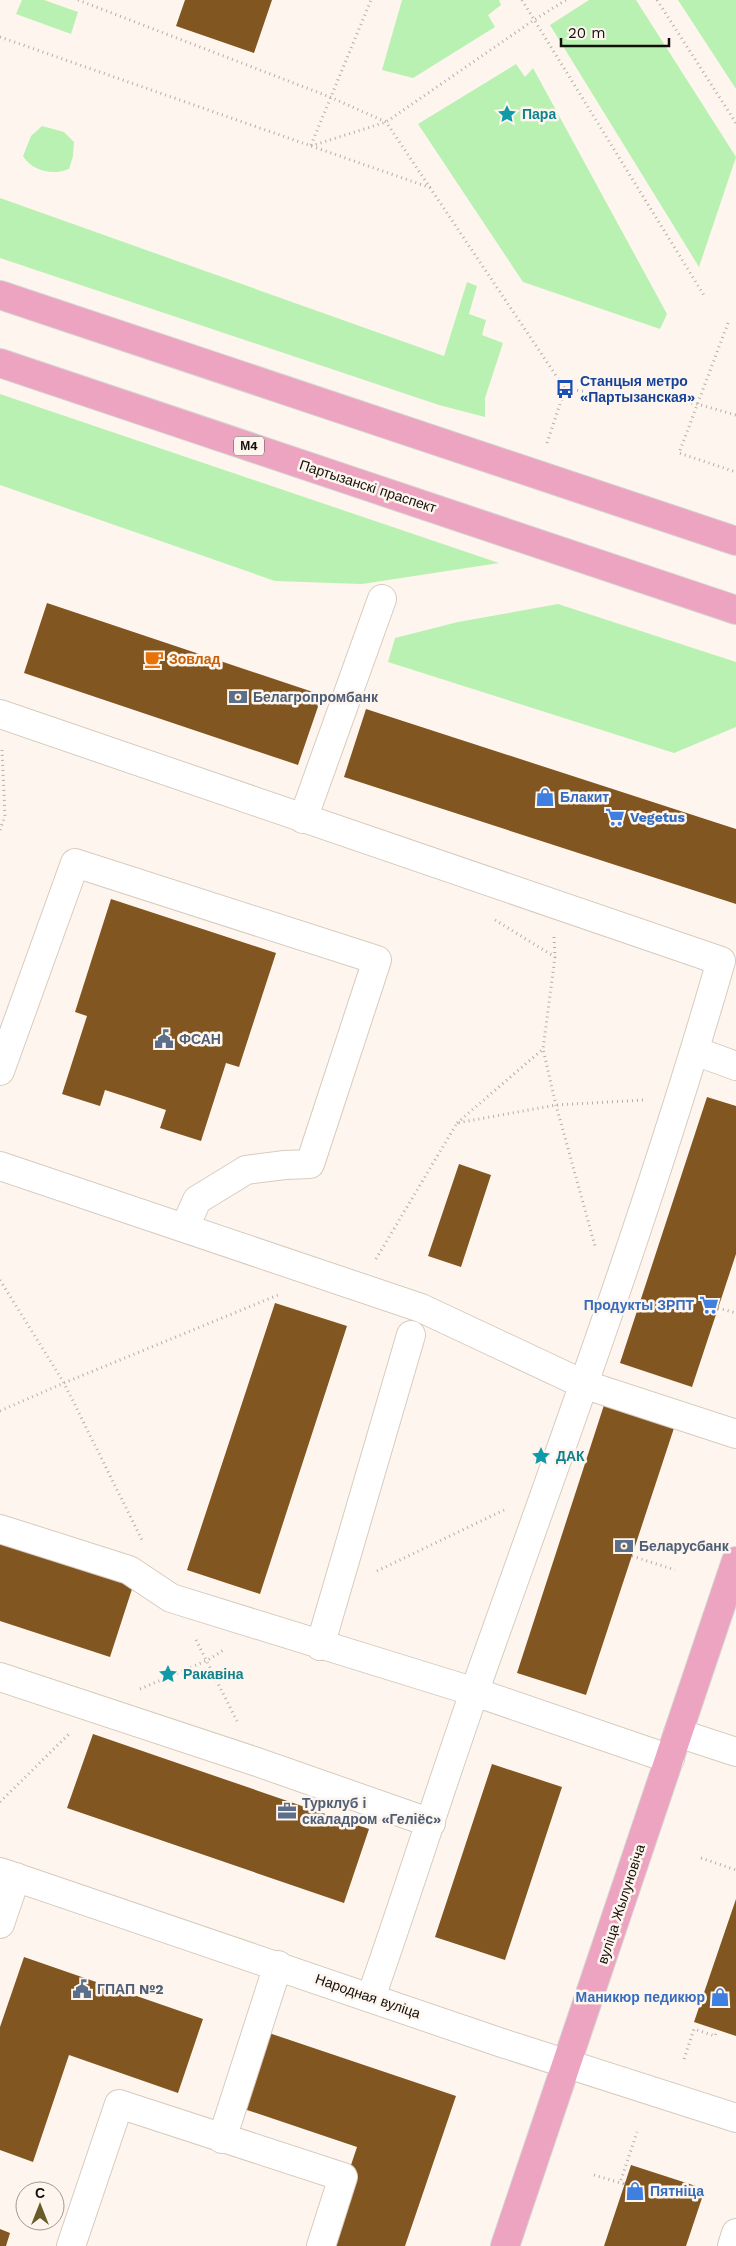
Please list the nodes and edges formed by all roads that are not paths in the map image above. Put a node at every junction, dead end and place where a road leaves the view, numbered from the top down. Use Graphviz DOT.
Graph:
graph roads {
  1 [pos="0,295"];
  2 [pos="0,363"];
  3 [pos="736,541"];
  4 [pos="382,599"];
  5 [pos="736,610"];
  6 [pos="0,714"];
  7 [pos="303,819"];
  8 [pos="695,1051"];
  9 [pos="736,1066"];
  10 [pos="0,1071"];
  11 [pos="0,1166"];
  12 [pos="185,1227"];
  13 [pos="412,1335"];
  14 [pos="583,1384"];
  15 [pos="736,1434"];
  16 [pos="0,1529"];
  17 [pos="736,1561"];
  18 [pos="320,1646"];
  19 [pos="0,1677"];
  20 [pos="475,1692"];
  21 [pos="678,1733"];
  22 [pos="736,1752"];
  23 [pos="670,1759"];
  24 [pos="431,1823"];
  25 [pos="8,1875"];
  26 [pos="0,1924"];
  27 [pos="278,1965"];
  28 [pos="371,1997"];
  29 [pos="567,2063"];
  30 [pos="736,2118"];
  31 [pos="222,2139"];
  32 [pos="736,2233"];
  33 [pos="71,2246"];
  34 [pos="320,2246"];
  35 [pos="505,2246"];
  36 [pos="732,2246"];
  1 -- 3 [label="main road"];
  2 -- 5 [label="main road, Партызанскі праспект / М4"];
  4 -- 7 [label="street"];
  6 -- 7 [label="street"];
  7 -- 8 [label="street"];
  8 -- 9 [label="street"];
  8 -- 14 [label="street"];
  10 -- 12 [label="street"];
  11 -- 12 [label="street"];
  12 -- 14 [label="street"];
  13 -- 18 [label="street"];
  14 -- 15 [label="street"];
  14 -- 20 [label="street"];
  16 -- 18 [label="street"];
  17 -- 21 [label="main road, вуліца Жылуновіча"];
  18 -- 20 [label="street"];
  19 -- 24 [label="street"];
  20 -- 23 [label="street"];
  20 -- 24 [label="street"];
  21 -- 22 [label="street"];
  21 -- 23 [label="main road, вуліца Жылуновіча"];
  23 -- 29 [label="main road, вуліца Жылуновіча"];
  24 -- 28 [label="street"];
  25 -- 26 [label="street"];
  25 -- 27 [label="street, Народная вуліца"];
  27 -- 28 [label="street, Народная вуліца"];
  27 -- 31 [label="street"];
  28 -- 29 [label="street, Народная вуліца"];
  29 -- 30 [label="street, Народная вуліца"];
  29 -- 35 [label="main road, вуліца Жылуновіча"];
  31 -- 33 [label="street"];
  31 -- 34 [label="street"];
  32 -- 36 [label="street"];
}
